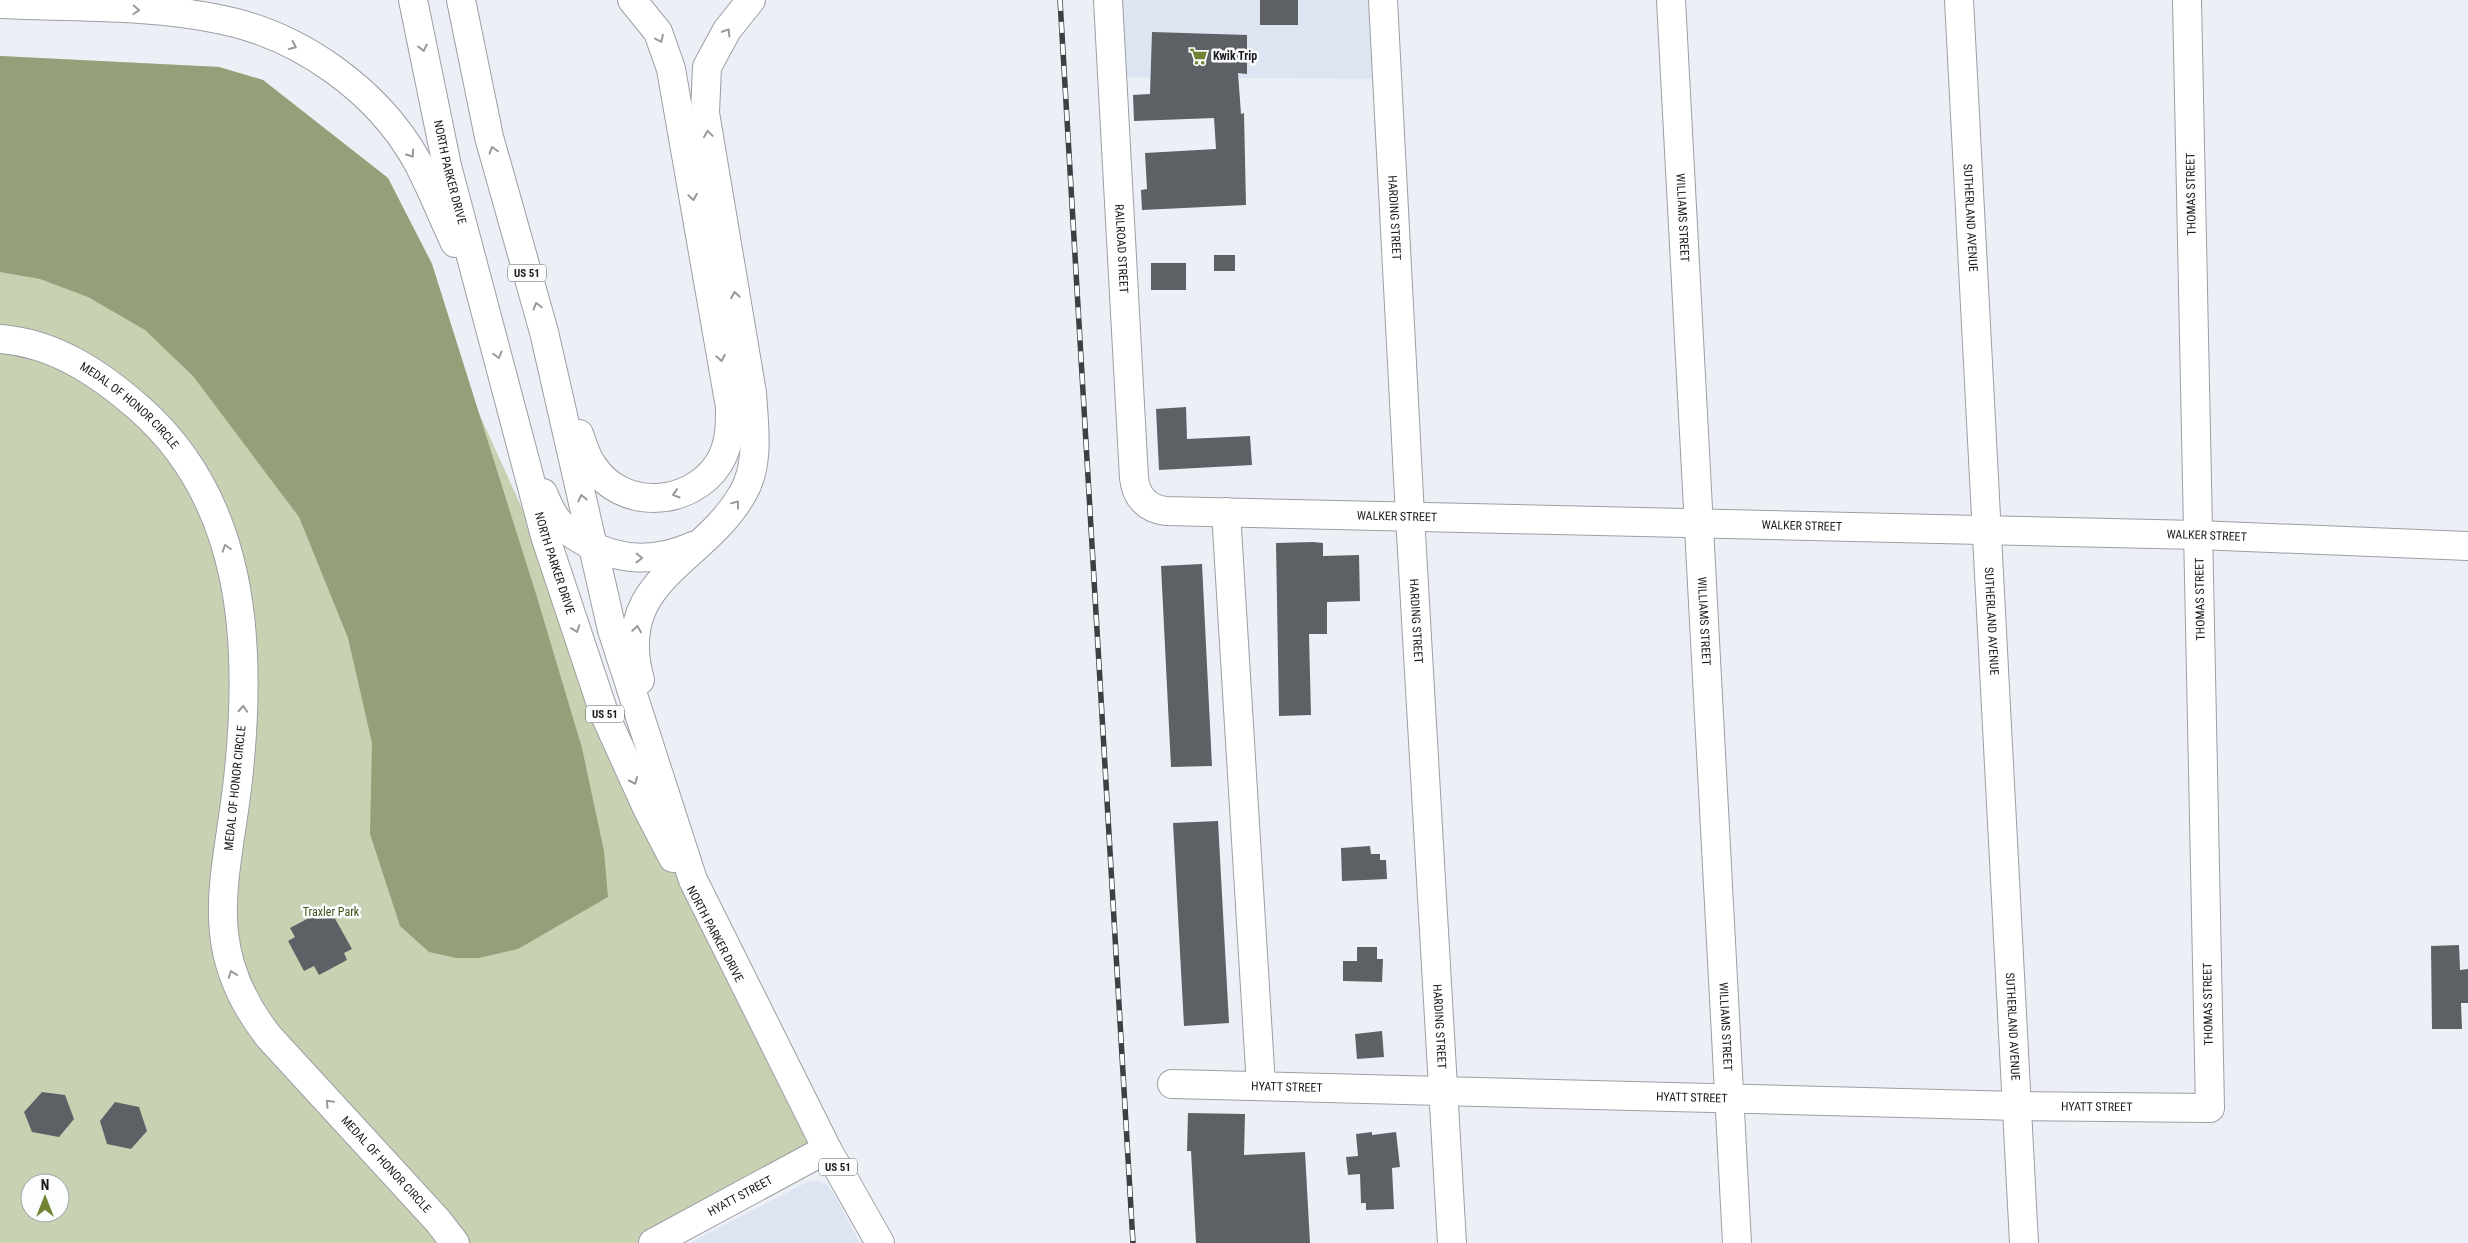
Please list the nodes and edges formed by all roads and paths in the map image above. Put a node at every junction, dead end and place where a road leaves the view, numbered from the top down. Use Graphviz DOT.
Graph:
graph roads {
  1 [pos="413,0"];
  2 [pos="461,0"];
  3 [pos="632,0"];
  4 [pos="751,0"];
  5 [pos="1108,0"];
  6 [pos="1383,0"];
  7 [pos="1671,0"];
  8 [pos="1959,0"];
  9 [pos="2187,0"];
  10 [pos="0,4"];
  11 [pos="485,308"];
  12 [pos="544,332"];
  13 [pos="0,339"];
  14 [pos="526,461"];
  15 [pos="1139,496"];
  16 [pos="1226,512"];
  17 [pos="1410,516"];
  18 [pos="1700,524"];
  19 [pos="1985,530"];
  20 [pos="2198,535"];
  21 [pos="700,543"];
  22 [pos="592,546"];
  23 [pos="2468,546"];
  24 [pos="650,746"];
  25 [pos="1172,1084"];
  26 [pos="1261,1086"];
  27 [pos="799,1090"];
  28 [pos="1443,1091"];
  29 [pos="1728,1099"];
  30 [pos="2017,1106"];
  31 [pos="2210,1108"];
  32 [pos="827,1148"];
  33 [pos="455,1243"];
  34 [pos="653,1243"];
  35 [pos="880,1243"];
  36 [pos="1452,1243"];
  37 [pos="1736,1243"];
  38 [pos="2024,1243"];
  1 -- 11 [label="street, NORTH PARKER DRIVE / US 51, one-way"];
  12 -- 2 [label="street, NORTH PARKER DRIVE / US 51, one-way"];
  3 -- 12 [label="street, one-way"];
  21 -- 4 [label="street, one-way"];
  5 -- 15 [label="street, RAILROAD STREET"];
  6 -- 17 [label="street, HARDING STREET"];
  7 -- 18 [label="street, WILLIAMS STREET"];
  8 -- 19 [label="street, SUTHERLAND AVENUE"];
  9 -- 20 [label="street, THOMAS STREET"];
  10 -- 11 [label="street, one-way"];
  11 -- 14 [label="street, NORTH PARKER DRIVE / US 51, one-way"];
  22 -- 12 [label="street, NORTH PARKER DRIVE / US 51, one-way"];
  33 -- 13 [label="street, MEDAL OF HONOR CIRCLE, one-way"];
  14 -- 22 [label="street"];
  14 -- 27 [label="street, NORTH PARKER DRIVE / US 51, one-way"];
  15 -- 16 [label="street, WALKER STREET"];
  16 -- 17 [label="street, WALKER STREET"];
  16 -- 26 [label="street"];
  17 -- 18 [label="street, WALKER STREET"];
  17 -- 28 [label="street, HARDING STREET"];
  18 -- 19 [label="street, WALKER STREET"];
  18 -- 29 [label="street, WILLIAMS STREET"];
  19 -- 20 [label="street, WALKER STREET"];
  19 -- 30 [label="street, SUTHERLAND AVENUE"];
  20 -- 23 [label="street, WALKER STREET"];
  20 -- 31 [label="street, THOMAS STREET"];
  22 -- 21 [label="street, one-way"];
  24 -- 21 [label="street, one-way"];
  22 -- 24 [label="street, NORTH PARKER DRIVE / US 51"];
  24 -- 27 [label="street, NORTH PARKER DRIVE / US 51"];
  25 -- 26 [label="street, HYATT STREET"];
  26 -- 28 [label="street, HYATT STREET"];
  27 -- 32 [label="street, NORTH PARKER DRIVE / US 51"];
  28 -- 29 [label="street, HYATT STREET"];
  28 -- 36 [label="street, HARDING STREET"];
  29 -- 30 [label="street, HYATT STREET"];
  29 -- 37 [label="street, WILLIAMS STREET"];
  30 -- 31 [label="street, HYATT STREET"];
  30 -- 38 [label="street, SUTHERLAND AVENUE"];
  32 -- 34 [label="street, HYATT STREET"];
  32 -- 35 [label="street, NORTH PARKER DRIVE / US 51"];
}
